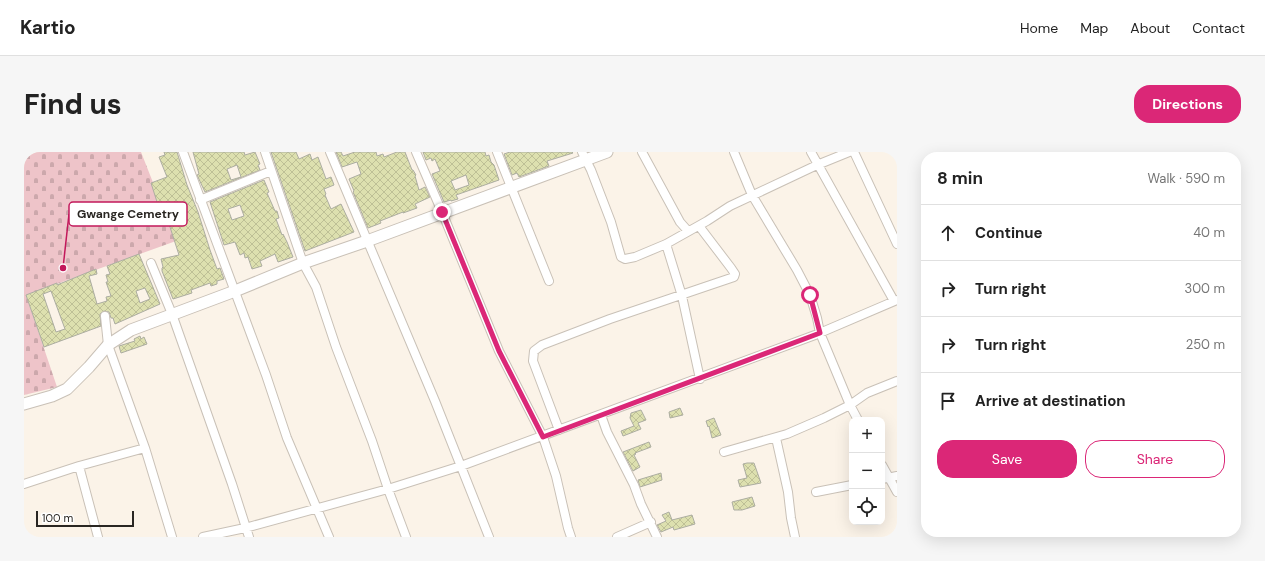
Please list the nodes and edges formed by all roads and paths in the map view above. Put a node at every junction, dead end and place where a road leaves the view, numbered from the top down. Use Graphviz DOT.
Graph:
graph roads {
  1 [pos="183,152"];
  2 [pos="264,152"];
  3 [pos="330,152"];
  4 [pos="416,152"];
  5 [pos="497,152"];
  6 [pos="607,152"];
  7 [pos="642,152"];
  8 [pos="734,152"];
  9 [pos="811,152"];
  10 [pos="849,152"];
  11 [pos="854,152"];
  12 [pos="584,156"];
  13 [pos="817,165"];
  14 [pos="271,171"];
  15 [pos="511,188"];
  16 [pos="752,196"];
  17 [pos="200,200"];
  18 [pos="442,212"];
  19 [pos="699,226"];
  20 [pos="688,231"];
  21 [pos="895,234"];
  22 [pos="367,241"];
  23 [pos="666,244"];
  24 [pos="897,244"];
  25 [pos="151,263"];
  26 [pos="302,263"];
  27 [pos="549,281"];
  28 [pos="235,291"];
  29 [pos="682,296"];
  30 [pos="895,300"];
  31 [pos="172,314"];
  32 [pos="105,316"];
  33 [pos="820,333"];
  34 [pos="108,345"];
  35 [pos="700,378"];
  36 [pos="897,381"];
  37 [pos="24,404"];
  38 [pos="850,405"];
  39 [pos="601,415"];
  40 [pos="856,417"];
  41 [pos="559,430"];
  42 [pos="543,437"];
  43 [pos="776,438"];
  44 [pos="145,448"];
  45 [pos="724,452"];
  46 [pos="79,466"];
  47 [pos="461,466"];
  48 [pos="889,478"];
  49 [pos="24,484"];
  50 [pos="849,486"];
  51 [pos="388,489"];
  52 [pos="816,492"];
  53 [pos="897,492"];
  54 [pos="316,508"];
  55 [pos="651,522"];
  56 [pos="245,528"];
  57 [pos="98,537"];
  58 [pos="172,537"];
  59 [pos="203,537"];
  60 [pos="249,537"];
  61 [pos="329,537"];
  62 [pos="406,537"];
  63 [pos="489,537"];
  64 [pos="571,537"];
  65 [pos="617,537"];
  66 [pos="657,537"];
  67 [pos="795,537"];
  1 -- 17 [label="street"];
  2 -- 14 [label="street"];
  3 -- 22 [label="street"];
  4 -- 18 [label="street"];
  5 -- 15 [label="street"];
  6 -- 12 [label="street"];
  7 -- 20 [label="street"];
  8 -- 16 [label="street"];
  9 -- 13 [label="street"];
  10 -- 13 [label="street"];
  11 -- 21 [label="street"];
  12 -- 15 [label="street"];
  12 -- 23 [label="street"];
  13 -- 16 [label="street"];
  13 -- 30 [label="street"];
  14 -- 17 [label="street"];
  14 -- 26 [label="street"];
  15 -- 18 [label="street"];
  15 -- 27 [label="street"];
  16 -- 19 [label="street"];
  16 -- 33 [label="street"];
  17 -- 28 [label="street"];
  18 -- 22 [label="street"];
  18 -- 42 [label="street"];
  19 -- 20 [label="street"];
  19 -- 29 [label="street"];
  20 -- 23 [label="street"];
  21 -- 24 [label="street"];
  22 -- 26 [label="street"];
  22 -- 47 [label="street"];
  23 -- 29 [label="street"];
  25 -- 31 [label="street"];
  26 -- 28 [label="street"];
  26 -- 51 [label="street"];
  28 -- 31 [label="street"];
  28 -- 54 [label="street"];
  29 -- 35 [label="street"];
  29 -- 41 [label="street"];
  30 -- 33 [label="street"];
  31 -- 34 [label="street"];
  31 -- 56 [label="street"];
  32 -- 34 [label="street"];
  33 -- 35 [label="street"];
  33 -- 38 [label="street"];
  34 -- 37 [label="street"];
  34 -- 44 [label="street"];
  35 -- 39 [label="street"];
  36 -- 38 [label="street"];
  38 -- 40 [label="street"];
  38 -- 43 [label="street"];
  39 -- 41 [label="street"];
  39 -- 55 [label="street"];
  41 -- 42 [label="street"];
  42 -- 47 [label="street"];
  42 -- 64 [label="street"];
  43 -- 45 [label="street"];
  43 -- 67 [label="street"];
  44 -- 46 [label="street"];
  44 -- 58 [label="street"];
  46 -- 49 [label="street"];
  46 -- 57 [label="street"];
  47 -- 51 [label="street"];
  47 -- 63 [label="street"];
  48 -- 53 [label="street"];
  50 -- 52 [label="street"];
  51 -- 54 [label="street"];
  51 -- 62 [label="street"];
  54 -- 56 [label="street"];
  54 -- 61 [label="street"];
  55 -- 65 [label="street"];
  55 -- 66 [label="street"];
  56 -- 59 [label="street"];
  56 -- 60 [label="street"];
}
